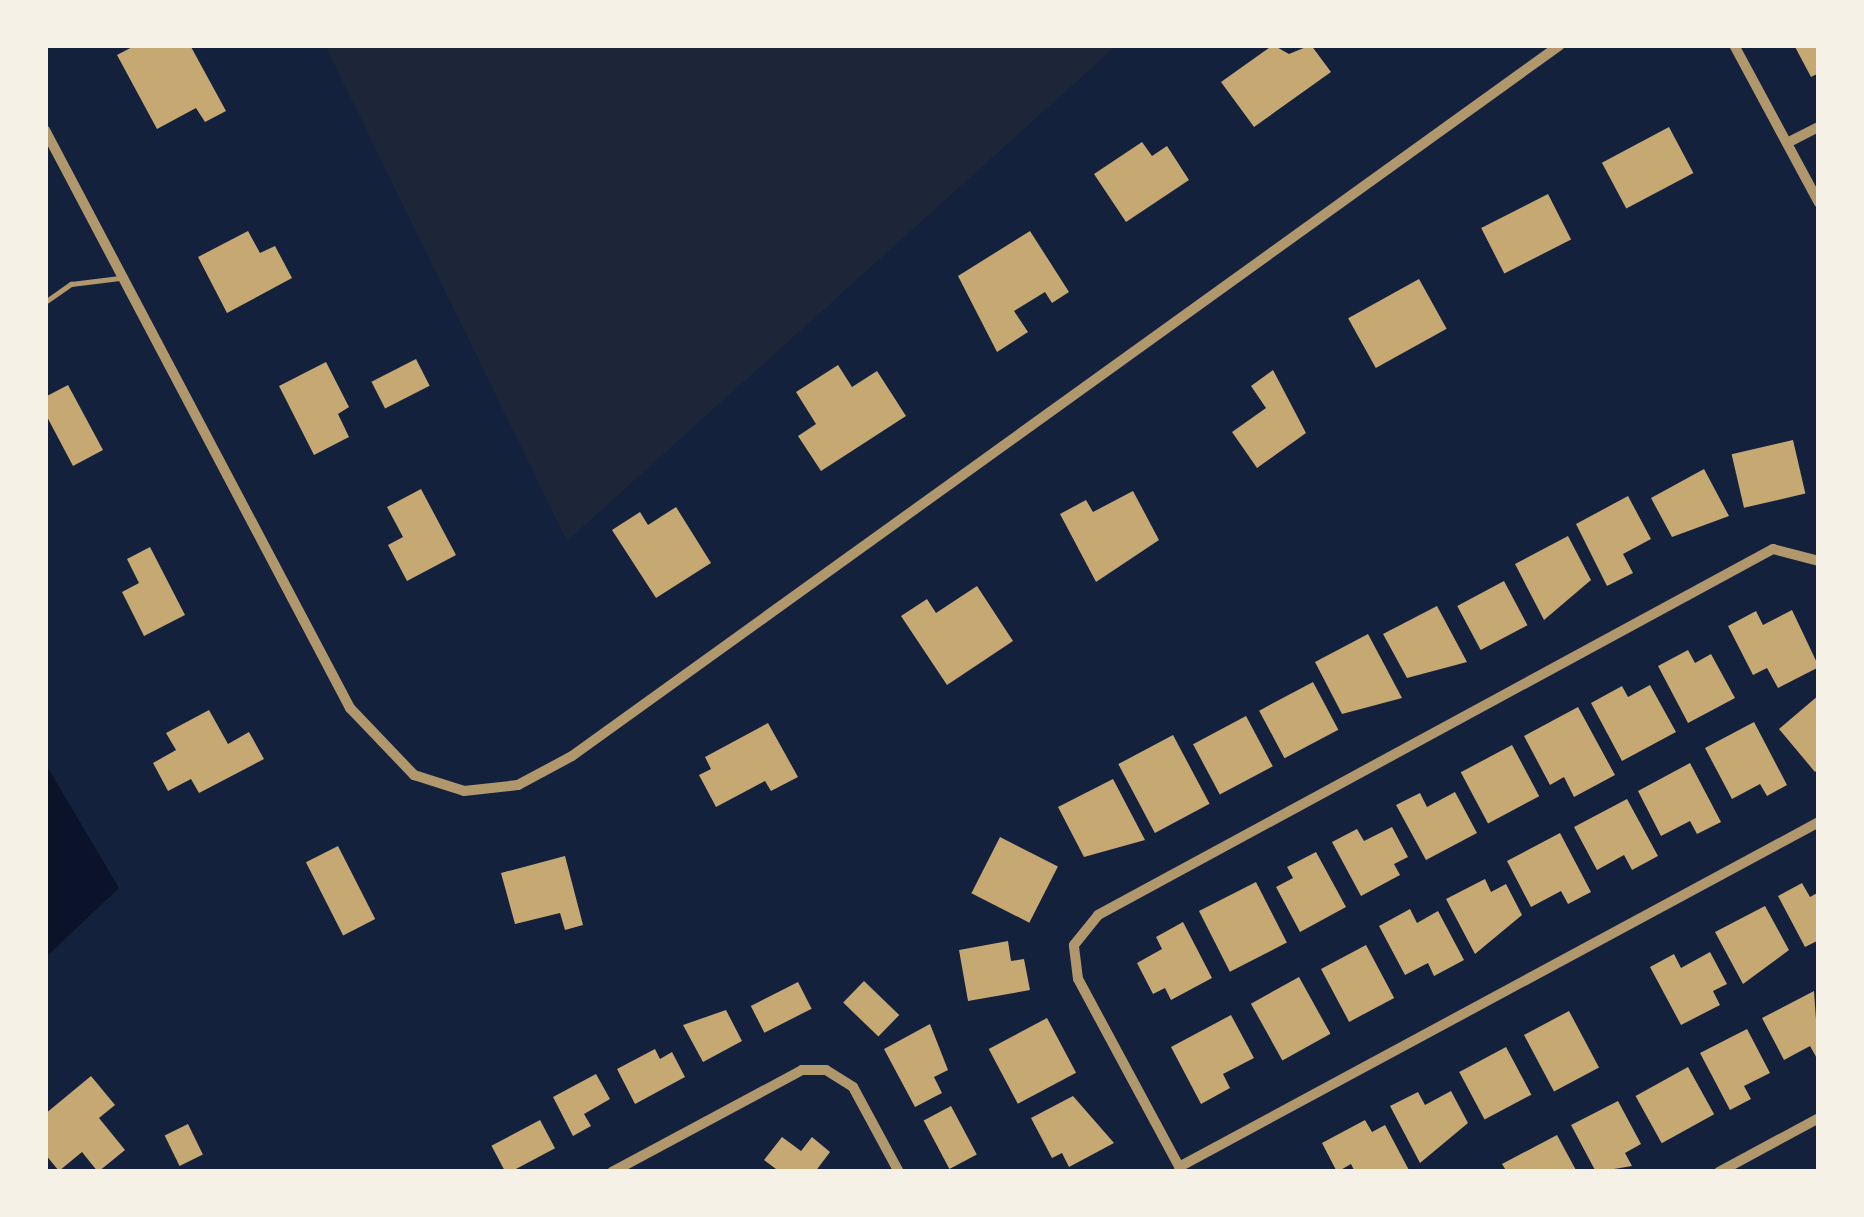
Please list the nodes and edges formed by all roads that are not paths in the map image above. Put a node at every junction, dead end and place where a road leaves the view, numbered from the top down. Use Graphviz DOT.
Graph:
graph roads {
  1 [pos="1560,45"];
  2 [pos="1734,45"];
  3 [pos="1819,127"];
  4 [pos="45,130"];
  5 [pos="1787,143"];
  6 [pos="1819,203"];
  7 [pos="123,278"];
  8 [pos="45,302"];
  9 [pos="1819,562"];
  10 [pos="1819,822"];
  11 [pos="1819,1118"];
  12 [pos="1180,1169"];
  13 [pos="612,1172"];
  14 [pos="898,1172"];
  15 [pos="1719,1172"];
  1 -- 7 [label="street"];
  2 -- 5 [label="street"];
  3 -- 5 [label="street"];
  4 -- 7 [label="street"];
  5 -- 6 [label="street"];
  7 -- 8 [label="lane"];
  9 -- 12 [label="street"];
  10 -- 12 [label="street"];
  11 -- 15 [label="street"];
  13 -- 14 [label="street"];
}
